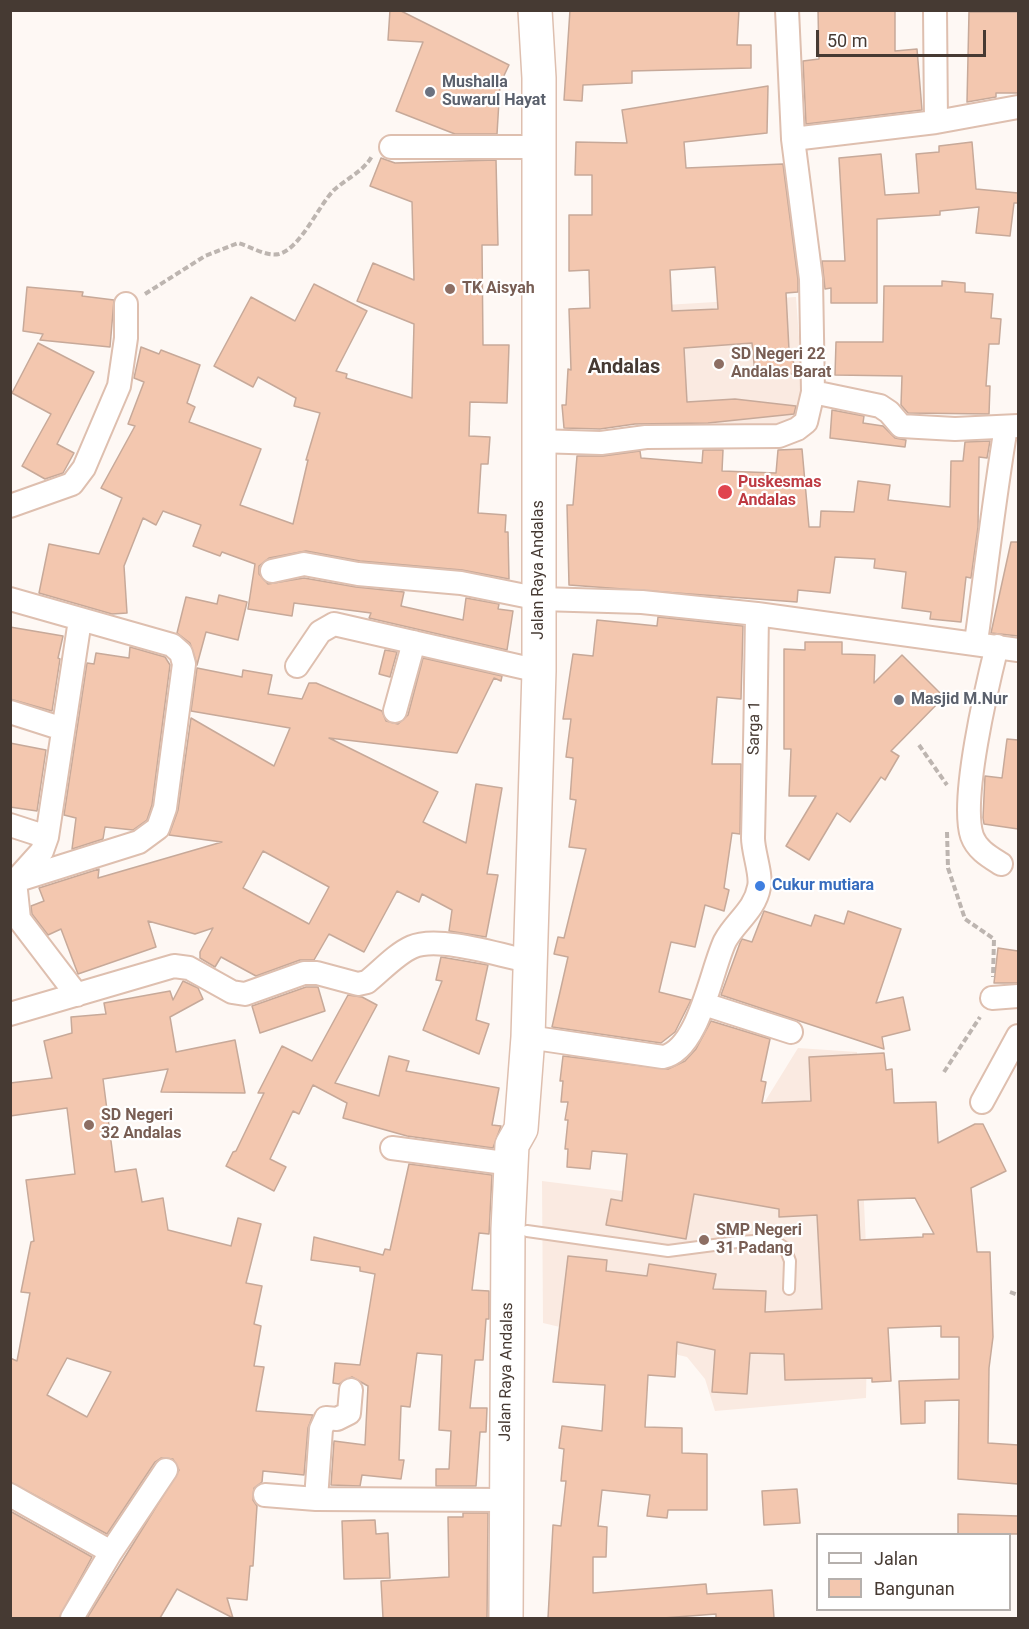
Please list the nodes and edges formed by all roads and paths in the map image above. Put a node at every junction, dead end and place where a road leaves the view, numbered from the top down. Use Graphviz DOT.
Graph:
graph roads {
  1 [pos="535,10"];
  2 [pos="787,10"];
  3 [pos="935,10"];
  4 [pos="1018,108"];
  5 [pos="936,122"];
  6 [pos="793,139"];
  7 [pos="391,147"];
  8 [pos="539,147"];
  9 [pos="126,304"];
  10 [pos="813,392"];
  11 [pos="1012,427"];
  12 [pos="537,441"];
  13 [pos="10,506"];
  14 [pos="272,571"];
  15 [pos="10,581"];
  16 [pos="540,599"];
  17 [pos="18,601"];
  18 [pos="757,614"];
  19 [pos="80,620"];
  20 [pos="414,642"];
  21 [pos="997,646"];
  22 [pos="297,666"];
  23 [pos="539,671"];
  24 [pos="395,711"];
  25 [pos="10,712"];
  26 [pos="63,729"];
  27 [pos="919,746"];
  28 [pos="947,785"];
  29 [pos="970,785"];
  30 [pos="946,796"];
  31 [pos="10,825"];
  32 [pos="946,826"];
  33 [pos="47,837"];
  34 [pos="1001,864"];
  35 [pos="15,881"];
  36 [pos="532,962"];
  37 [pos="77,995"];
  38 [pos="1018,996"];
  39 [pos="992,998"];
  40 [pos="704,1004"];
  41 [pos="10,1014"];
  42 [pos="791,1032"];
  43 [pos="1018,1036"];
  44 [pos="528,1037"];
  45 [pos="944,1072"];
  46 [pos="982,1102"];
  47 [pos="521,1129"];
  48 [pos="392,1148"];
  49 [pos="512,1164"];
  50 [pos="527,1231"];
  51 [pos="789,1289"];
  52 [pos="1010,1292"];
  53 [pos="1018,1295"];
  54 [pos="351,1390"];
  55 [pos="515,1444"];
  56 [pos="166,1470"];
  57 [pos="10,1495"];
  58 [pos="265,1495"];
  59 [pos="316,1499"];
  60 [pos="505,1500"];
  61 [pos="111,1552"];
  62 [pos="72,1618"];
  63 [pos="506,1618"];
  64 [pos="524,1618"];
  1 -- 8 [label="main road, Jalan Raya Andalas"];
  2 -- 6 [label="street"];
  3 -- 5 [label="street"];
  4 -- 5 [label="street"];
  5 -- 6 [label="street"];
  6 -- 10 [label="street"];
  7 -- 8 [label="street"];
  7 -- 9 [label="path"];
  8 -- 12 [label="main road, Jalan Raya Andalas"];
  9 -- 13 [label="street"];
  10 -- 11 [label="street"];
  10 -- 12 [label="street"];
  11 -- 21 [label="street"];
  12 -- 16 [label="main road, Jalan Raya Andalas"];
  14 -- 16 [label="street"];
  15 -- 17 [label="street"];
  16 -- 18 [label="street"];
  16 -- 23 [label="main road, Jalan Raya Andalas"];
  17 -- 19 [label="street"];
  18 -- 21 [label="street"];
  18 -- 40 [label="street, Sarga 1"];
  19 -- 26 [label="street"];
  19 -- 35 [label="street"];
  20 -- 22 [label="street"];
  20 -- 23 [label="street"];
  20 -- 24 [label="street"];
  21 -- 29 [label="street"];
  23 -- 36 [label="main road, Jalan Raya Andalas"];
  25 -- 26 [label="street"];
  26 -- 33 [label="street"];
  27 -- 28 [label="path"];
  28 -- 29 [label="path"];
  28 -- 30 [label="path"];
  29 -- 34 [label="street"];
  31 -- 33 [label="street"];
  32 -- 39 [label="path"];
  33 -- 35 [label="street"];
  35 -- 37 [label="street"];
  36 -- 37 [label="street"];
  36 -- 44 [label="main road, Jalan Raya Andalas"];
  37 -- 41 [label="street"];
  38 -- 39 [label="street"];
  39 -- 45 [label="path"];
  40 -- 42 [label="street"];
  40 -- 44 [label="street, Sarga 1"];
  43 -- 46 [label="street"];
  44 -- 47 [label="main road, Jalan Raya Andalas"];
  47 -- 49 [label="main road, Jalan Raya Andalas"];
  47 -- 50 [label="main road, Jalan Raya Andalas"];
  48 -- 49 [label="street"];
  49 -- 55 [label="main road, Jalan Raya Andalas"];
  50 -- 51 [label="lane"];
  50 -- 55 [label="main road, Jalan Raya Andalas"];
  52 -- 53 [label="path"];
  54 -- 59 [label="street"];
  55 -- 60 [label="main road, Jalan Raya Andalas"];
  55 -- 64 [label="main road, Jalan Raya Andalas"];
  56 -- 61 [label="street"];
  57 -- 61 [label="street"];
  58 -- 59 [label="street"];
  59 -- 60 [label="street"];
  60 -- 63 [label="main road, Jalan Raya Andalas"];
  61 -- 62 [label="street"];
}
